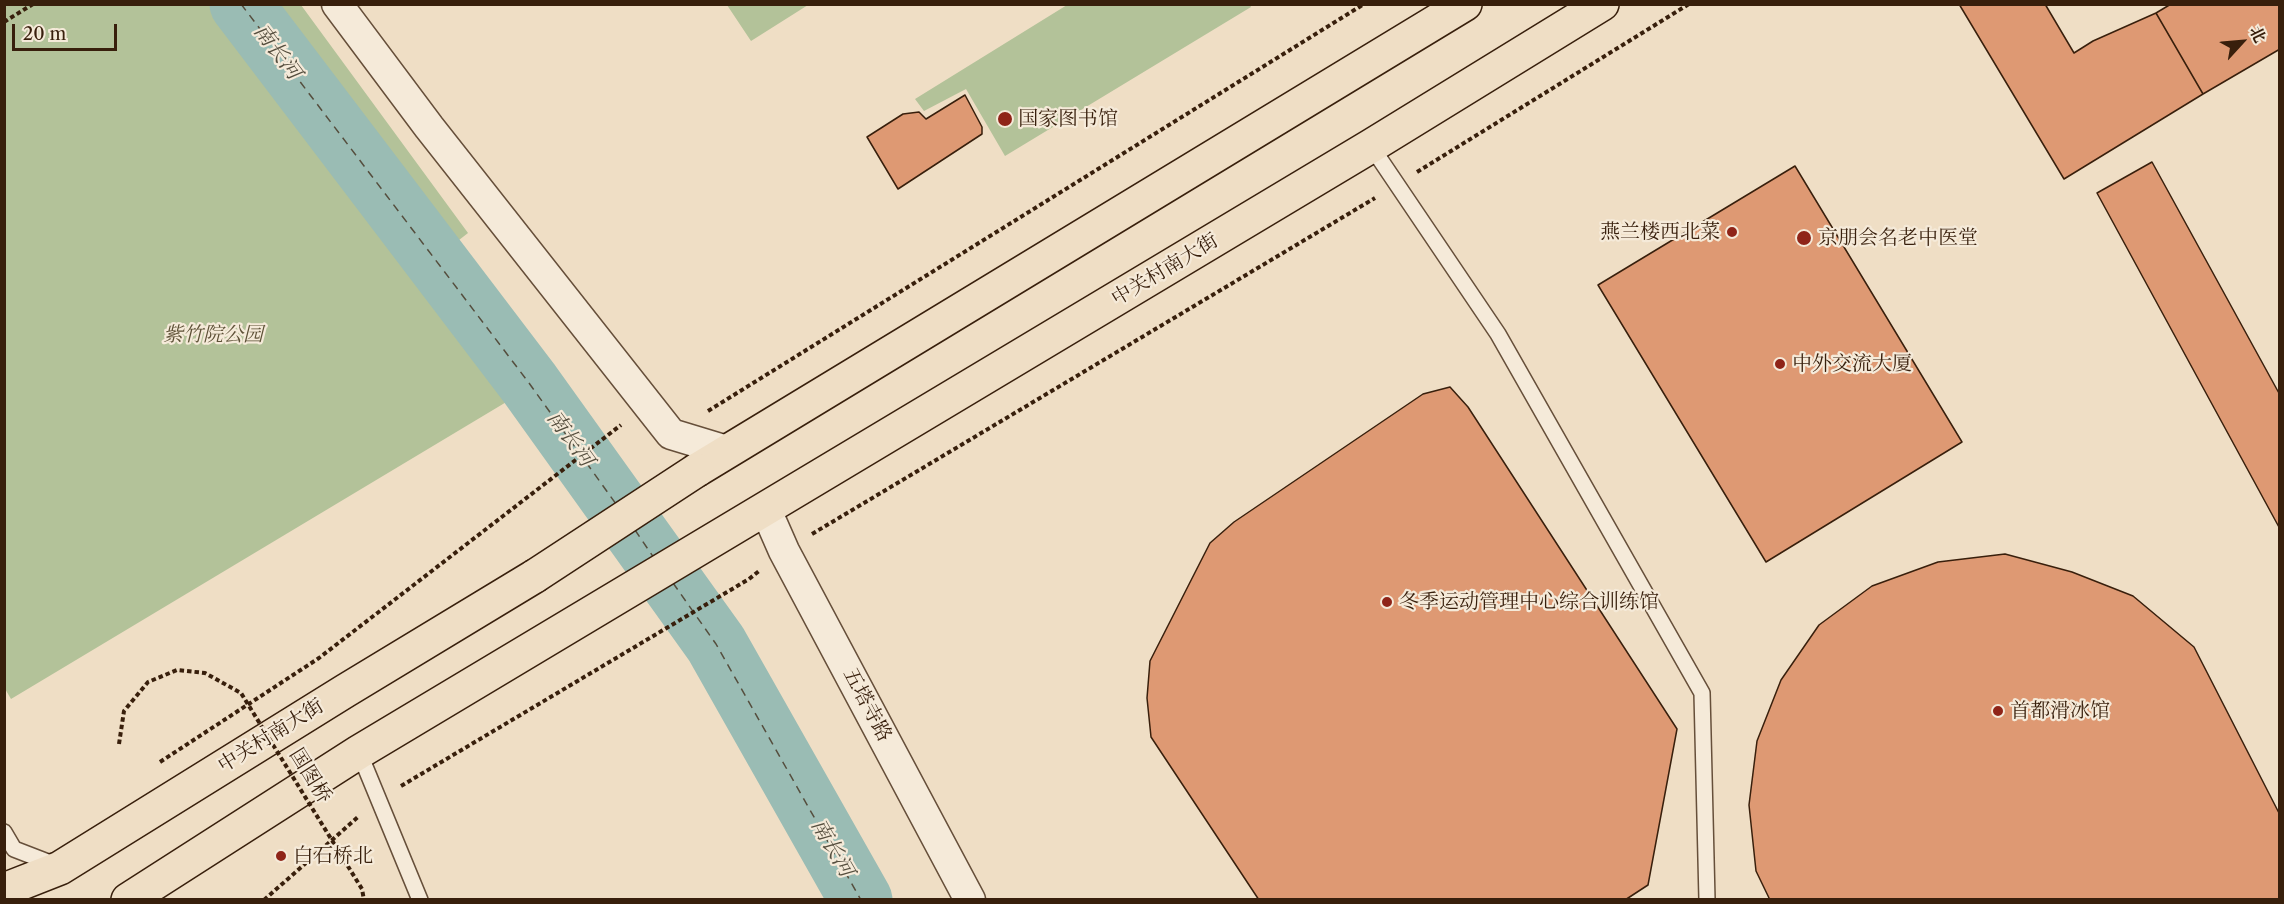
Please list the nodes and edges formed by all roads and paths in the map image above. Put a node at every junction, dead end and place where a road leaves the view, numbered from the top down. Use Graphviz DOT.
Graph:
graph roads {
  1 [pos="33,4"];
  2 [pos="337,4"];
  3 [pos="1364,4"];
  4 [pos="1465,4"];
  5 [pos="1602,4"];
  6 [pos="1689,4"];
  7 [pos="4,22"];
  8 [pos="1371,146"];
  9 [pos="1397,184"];
  10 [pos="671,434"];
  11 [pos="727,450"];
  12 [pos="766,510"];
  13 [pos="784,551"];
  14 [pos="119,744"];
  15 [pos="359,752"];
  16 [pos="154,766"];
  17 [pos="380,799"];
  18 [pos="4,832"];
  19 [pos="60,867"];
  20 [pos="4,890"];
  21 [pos="128,900"];
  22 [pos="264,900"];
  23 [pos="364,900"];
  24 [pos="420,900"];
  25 [pos="970,900"];
  26 [pos="1707,900"];
  1 -- 7 [label="path"];
  2 -- 10 [label="street"];
  3 -- 10 [label="path"];
  4 -- 11 [label="main road"];
  5 -- 8 [label="main road, 中关村南大街"];
  6 -- 9 [label="path"];
  8 -- 9 [label="lane"];
  8 -- 12 [label="main road, 中关村南大街"];
  9 -- 13 [label="path"];
  9 -- 26 [label="lane"];
  10 -- 11 [label="street"];
  10 -- 16 [label="path"];
  11 -- 19 [label="main road, 中关村南大街, bridge"];
  12 -- 13 [label="street, 五塔寺路"];
  12 -- 15 [label="main road, 中关村南大街"];
  13 -- 17 [label="path"];
  13 -- 25 [label="street, 五塔寺路"];
  14 -- 23 [label="path, 国图桥, bridge"];
  15 -- 17 [label="lane"];
  15 -- 21 [label="main road"];
  17 -- 22 [label="path"];
  17 -- 24 [label="lane"];
  18 -- 19 [label="lane"];
  19 -- 20 [label="main road, 中关村南大街"];
}
